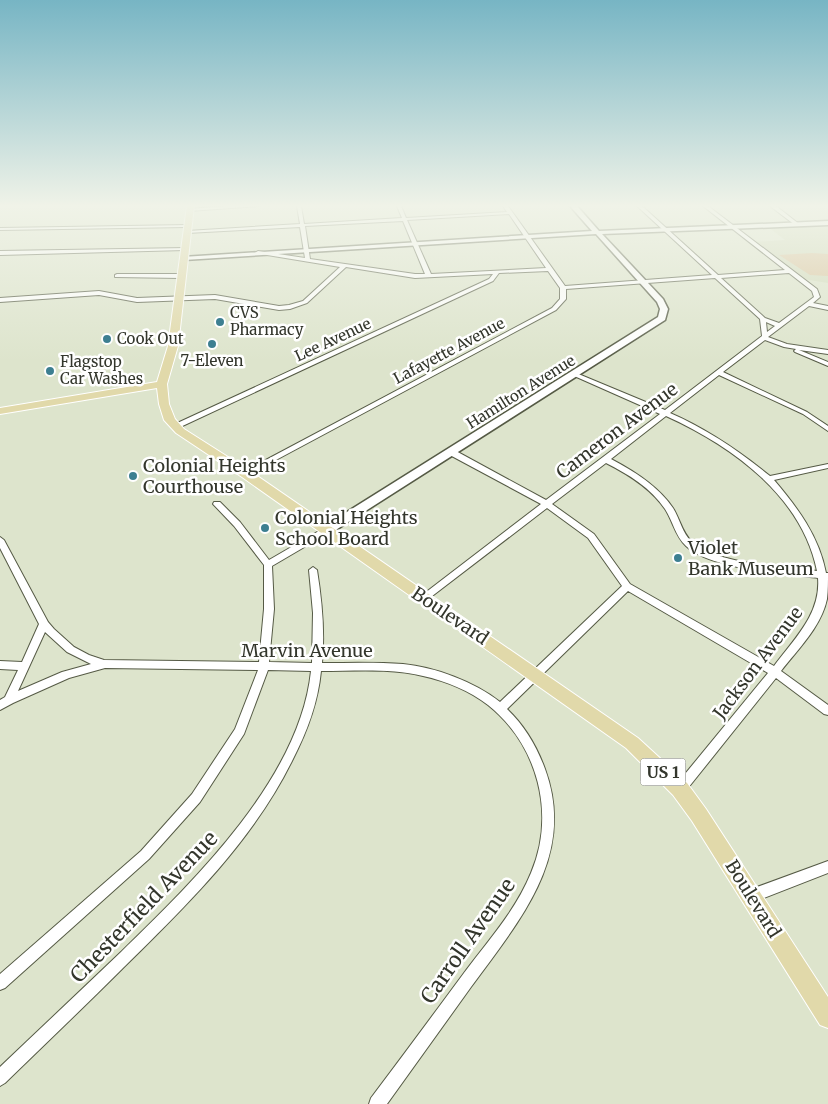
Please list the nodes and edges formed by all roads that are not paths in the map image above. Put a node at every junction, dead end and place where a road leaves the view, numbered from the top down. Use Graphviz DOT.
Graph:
graph roads {
  1 [pos="183,258"];
  2 [pos="290,258"];
  3 [pos="421,258"];
  4 [pos="542,258"];
  5 [pos="621,258"];
  6 [pos="696,258"];
  7 [pos="772,258"];
  8 [pos="308,260"];
  9 [pos="344,266"];
  10 [pos="550,269"];
  11 [pos="790,271"];
  12 [pos="498,272"];
  13 [pos="117,276"];
  14 [pos="181,276"];
  15 [pos="429,276"];
  16 [pos="718,277"];
  17 [pos="643,282"];
  18 [pos="563,288"];
  19 [pos="179,298"];
  20 [pos="0,300"];
  21 [pos="809,304"];
  22 [pos="828,308"];
  23 [pos="763,319"];
  24 [pos="780,326"];
  25 [pos="765,338"];
  26 [pos="786,346"];
  27 [pos="828,352"];
  28 [pos="828,364"];
  29 [pos="719,373"];
  30 [pos="574,374"];
  31 [pos="162,384"];
  32 [pos="0,411"];
  33 [pos="665,414"];
  34 [pos="176,427"];
  35 [pos="828,429"];
  36 [pos="451,452"];
  37 [pos="605,459"];
  38 [pos="828,466"];
  39 [pos="246,474"];
  40 [pos="768,479"];
  41 [pos="217,504"];
  42 [pos="547,504"];
  43 [pos="327,530"];
  44 [pos="0,540"];
  45 [pos="268,565"];
  46 [pos="313,570"];
  47 [pos="825,576"];
  48 [pos="627,586"];
  49 [pos="424,598"];
  50 [pos="44,624"];
  51 [pos="105,664"];
  52 [pos="0,665"];
  53 [pos="25,666"];
  54 [pos="264,667"];
  55 [pos="316,667"];
  56 [pos="775,672"];
  57 [pos="536,674"];
  58 [pos="5,703"];
  59 [pos="500,708"];
  60 [pos="828,711"];
  61 [pos="680,789"];
  62 [pos="828,867"];
  63 [pos="751,896"];
  64 [pos="0,983"];
  65 [pos="828,1017"];
  66 [pos="0,1078"];
  67 [pos="377,1104"];
  1 -- 14 [label="main road, Boulevard / US 1"];
  2 -- 8 [label="street"];
  3 -- 15 [label="street"];
  4 -- 10 [label="street"];
  5 -- 17 [label="street, Hamilton Avenue"];
  6 -- 16 [label="street"];
  7 -- 11 [label="street"];
  8 -- 9 [label="street"];
  9 -- 15 [label="street"];
  9 -- 19 [label="street"];
  10 -- 12 [label="street"];
  10 -- 18 [label="street"];
  11 -- 16 [label="street"];
  11 -- 21 [label="street"];
  12 -- 15 [label="street"];
  12 -- 34 [label="street, Lee Avenue"];
  13 -- 14 [label="street"];
  14 -- 19 [label="main road, Boulevard / US 1"];
  16 -- 17 [label="street"];
  16 -- 23 [label="street"];
  17 -- 18 [label="street"];
  17 -- 30 [label="street, Hamilton Avenue"];
  18 -- 39 [label="street, Lafayette Avenue"];
  19 -- 20 [label="street"];
  19 -- 31 [label="main road, Boulevard / US 1"];
  21 -- 22 [label="street"];
  21 -- 24 [label="street, Cameron Avenue"];
  23 -- 24 [label="street"];
  23 -- 25 [label="street"];
  24 -- 25 [label="street, Cameron Avenue"];
  25 -- 26 [label="street"];
  25 -- 29 [label="street, Cameron Avenue"];
  26 -- 27 [label="street"];
  26 -- 28 [label="street"];
  29 -- 33 [label="street, Cameron Avenue"];
  29 -- 35 [label="street"];
  30 -- 33 [label="street, Jackson Avenue"];
  30 -- 36 [label="street, Hamilton Avenue"];
  31 -- 32 [label="main road"];
  31 -- 34 [label="main road, Boulevard / US 1"];
  33 -- 37 [label="street, Cameron Avenue"];
  33 -- 40 [label="street, Jackson Avenue"];
  34 -- 39 [label="main road, Boulevard / US 1"];
  36 -- 42 [label="street"];
  36 -- 43 [label="street, Hamilton Avenue"];
  37 -- 42 [label="street, Cameron Avenue"];
  37 -- 47 [label="street"];
  38 -- 40 [label="street"];
  39 -- 43 [label="main road, Boulevard / US 1"];
  40 -- 47 [label="street, Jackson Avenue"];
  41 -- 45 [label="street"];
  42 -- 48 [label="street"];
  42 -- 49 [label="street, Cameron Avenue"];
  43 -- 45 [label="street, Hamilton Avenue"];
  43 -- 49 [label="main road, Boulevard / US 1"];
  44 -- 50 [label="street, Marvin Avenue"];
  45 -- 54 [label="street, Chesterfield Avenue"];
  46 -- 55 [label="street, Chesterfield Avenue"];
  47 -- 56 [label="street, Jackson Avenue"];
  48 -- 56 [label="street"];
  48 -- 57 [label="street"];
  49 -- 57 [label="main road, Boulevard / US 1"];
  50 -- 51 [label="street, Marvin Avenue"];
  50 -- 53 [label="street"];
  51 -- 54 [label="street, Marvin Avenue"];
  51 -- 58 [label="street, Marvin Avenue"];
  52 -- 53 [label="street"];
  53 -- 58 [label="street"];
  54 -- 55 [label="street, Marvin Avenue"];
  54 -- 64 [label="street, Chesterfield Avenue"];
  55 -- 59 [label="street, Marvin Avenue"];
  55 -- 66 [label="street, Chesterfield Avenue"];
  56 -- 60 [label="street"];
  56 -- 61 [label="street, Jackson Avenue"];
  57 -- 59 [label="street"];
  57 -- 61 [label="main road, Boulevard / US 1"];
  59 -- 67 [label="street, Carroll Avenue"];
  61 -- 63 [label="main road, Boulevard / US 1"];
  62 -- 63 [label="street"];
  63 -- 65 [label="main road, Boulevard / US 1"];
}
